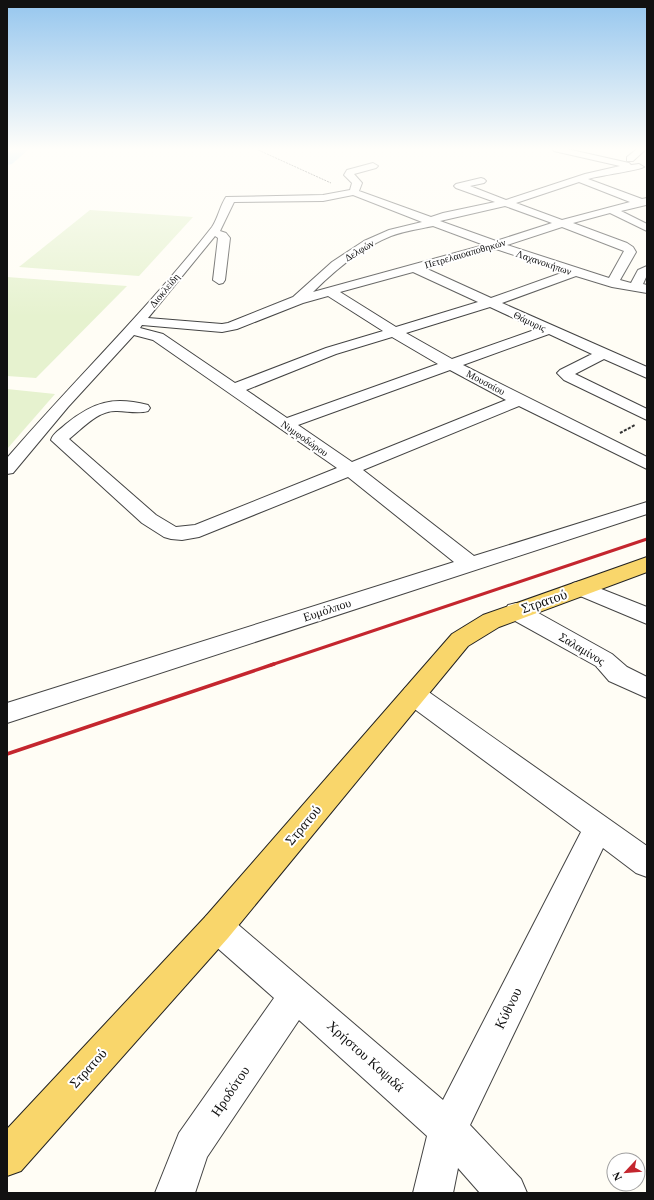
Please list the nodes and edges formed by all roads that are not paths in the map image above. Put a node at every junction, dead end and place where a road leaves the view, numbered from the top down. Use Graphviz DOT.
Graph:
graph roads {
  1 [pos="228,205"];
  2 [pos="389,205"];
  3 [pos="496,205"];
  4 [pos="511,205"];
  5 [pos="629,205"];
  6 [pos="610,209"];
  7 [pos="434,222"];
  8 [pos="561,224"];
  9 [pos="211,228"];
  10 [pos="647,228"];
  11 [pos="496,245"];
  12 [pos="198,263"];
  13 [pos="220,265"];
  14 [pos="414,268"];
  15 [pos="647,270"];
  16 [pos="576,272"];
  17 [pos="218,280"];
  18 [pos="612,283"];
  19 [pos="641,288"];
  20 [pos="329,291"];
  21 [pos="298,300"];
  22 [pos="492,302"];
  23 [pos="175,324"];
  24 [pos="134,325"];
  25 [pos="549,330"];
  26 [pos="395,332"];
  27 [pos="158,337"];
  28 [pos="603,354"];
  29 [pos="452,364"];
  30 [pos="647,373"];
  31 [pos="234,388"];
  32 [pos="519,400"];
  33 [pos="62,404"];
  34 [pos="142,408"];
  35 [pos="96,412"];
  36 [pos="644,418"];
  37 [pos="285,424"];
  38 [pos="647,464"];
  39 [pos="7,469"];
  40 [pos="350,469"];
  41 [pos="647,508"];
  42 [pos="470,564"];
  43 [pos="647,564"];
  44 [pos="580,588"];
  45 [pos="516,611"];
  46 [pos="647,616"];
  47 [pos="647,688"];
  48 [pos="414,695"];
  49 [pos="7,713"];
  50 [pos="597,829"];
  51 [pos="647,863"];
  52 [pos="217,927"];
  53 [pos="296,994"];
  54 [pos="448,1129"];
  55 [pos="7,1157"];
  56 [pos="175,1193"];
  57 [pos="433,1193"];
  58 [pos="507,1193"];
  1 -- 9 [label="street, Διοκλείδη"];
  2 -- 7 [label="street, Λαχανοκήπων"];
  3 -- 7 [label="street, Δελφών"];
  4 -- 8 [label="street"];
  5 -- 6 [label="street, Πετρελαιοαποθηκών"];
  6 -- 8 [label="street, Πετρελαιοαποθηκών"];
  6 -- 10 [label="street"];
  7 -- 11 [label="street, Λαχανοκήπων"];
  7 -- 21 [label="street, Δελφών"];
  8 -- 11 [label="street, Πετρελαιοαποθηκών"];
  8 -- 18 [label="street"];
  9 -- 12 [label="street, Διοκλείδη"];
  9 -- 13 [label="street"];
  11 -- 14 [label="street, Πετρελαιοαποθηκών"];
  11 -- 16 [label="street, Λαχανοκήπων"];
  12 -- 13 [label="street"];
  12 -- 24 [label="street, Διοκλείδη"];
  13 -- 17 [label="street"];
  14 -- 20 [label="street, Πετρελαιοαποθηκών"];
  14 -- 22 [label="street, Θάμυρις"];
  15 -- 19 [label="street"];
  16 -- 18 [label="street, Λαχανοκήπων"];
  16 -- 22 [label="street"];
  18 -- 19 [label="street, Λαχανοκήπων"];
  20 -- 21 [label="street, Πετρελαιοαποθηκών"];
  20 -- 26 [label="street, Μουσαίου"];
  21 -- 23 [label="street, Πετρελαιοαποθηκών"];
  22 -- 25 [label="street, Θάμυρις"];
  22 -- 26 [label="street"];
  23 -- 24 [label="street, Πετρελαιοαποθηκών"];
  23 -- 27 [label="street"];
  24 -- 27 [label="street, Νυμφοδώρου"];
  24 -- 33 [label="street, Διοκλείδη"];
  25 -- 28 [label="street, Θάμυρις"];
  25 -- 29 [label="street"];
  26 -- 29 [label="street, Μουσαίου"];
  26 -- 31 [label="street"];
  27 -- 31 [label="street, Νυμφοδώρου"];
  28 -- 30 [label="street, Θάμυρις"];
  28 -- 36 [label="street"];
  29 -- 32 [label="street, Μουσαίου"];
  29 -- 37 [label="street"];
  31 -- 37 [label="street, Νυμφοδώρου"];
  32 -- 38 [label="street, Μουσαίου"];
  32 -- 40 [label="street"];
  33 -- 35 [label="street"];
  33 -- 39 [label="street, Διοκλείδη"];
  34 -- 35 [label="street"];
  35 -- 40 [label="street"];
  37 -- 40 [label="street, Νυμφοδώρου"];
  40 -- 42 [label="street, Νυμφοδώρου"];
  41 -- 42 [label="street, Ευμόλπου"];
  42 -- 49 [label="street, Ευμόλπου"];
  43 -- 44 [label="main road, Στρατού"];
  44 -- 45 [label="main road, Στρατού"];
  44 -- 46 [label="street"];
  45 -- 47 [label="street, Σαλαμίνος"];
  45 -- 48 [label="main road, Στρατού"];
  48 -- 50 [label="street"];
  48 -- 52 [label="main road, Στρατού"];
  50 -- 51 [label="street"];
  50 -- 54 [label="street, Κύθνου"];
  52 -- 53 [label="street, Χρήστου Κοψιδά"];
  52 -- 55 [label="main road, Στρατού"];
  53 -- 54 [label="street, Χρήστου Κοψιδά"];
  53 -- 56 [label="street, Ηροδότου"];
  54 -- 57 [label="street, Κύθνου"];
  54 -- 58 [label="street, Χρήστου Κοψιδά"];
}
